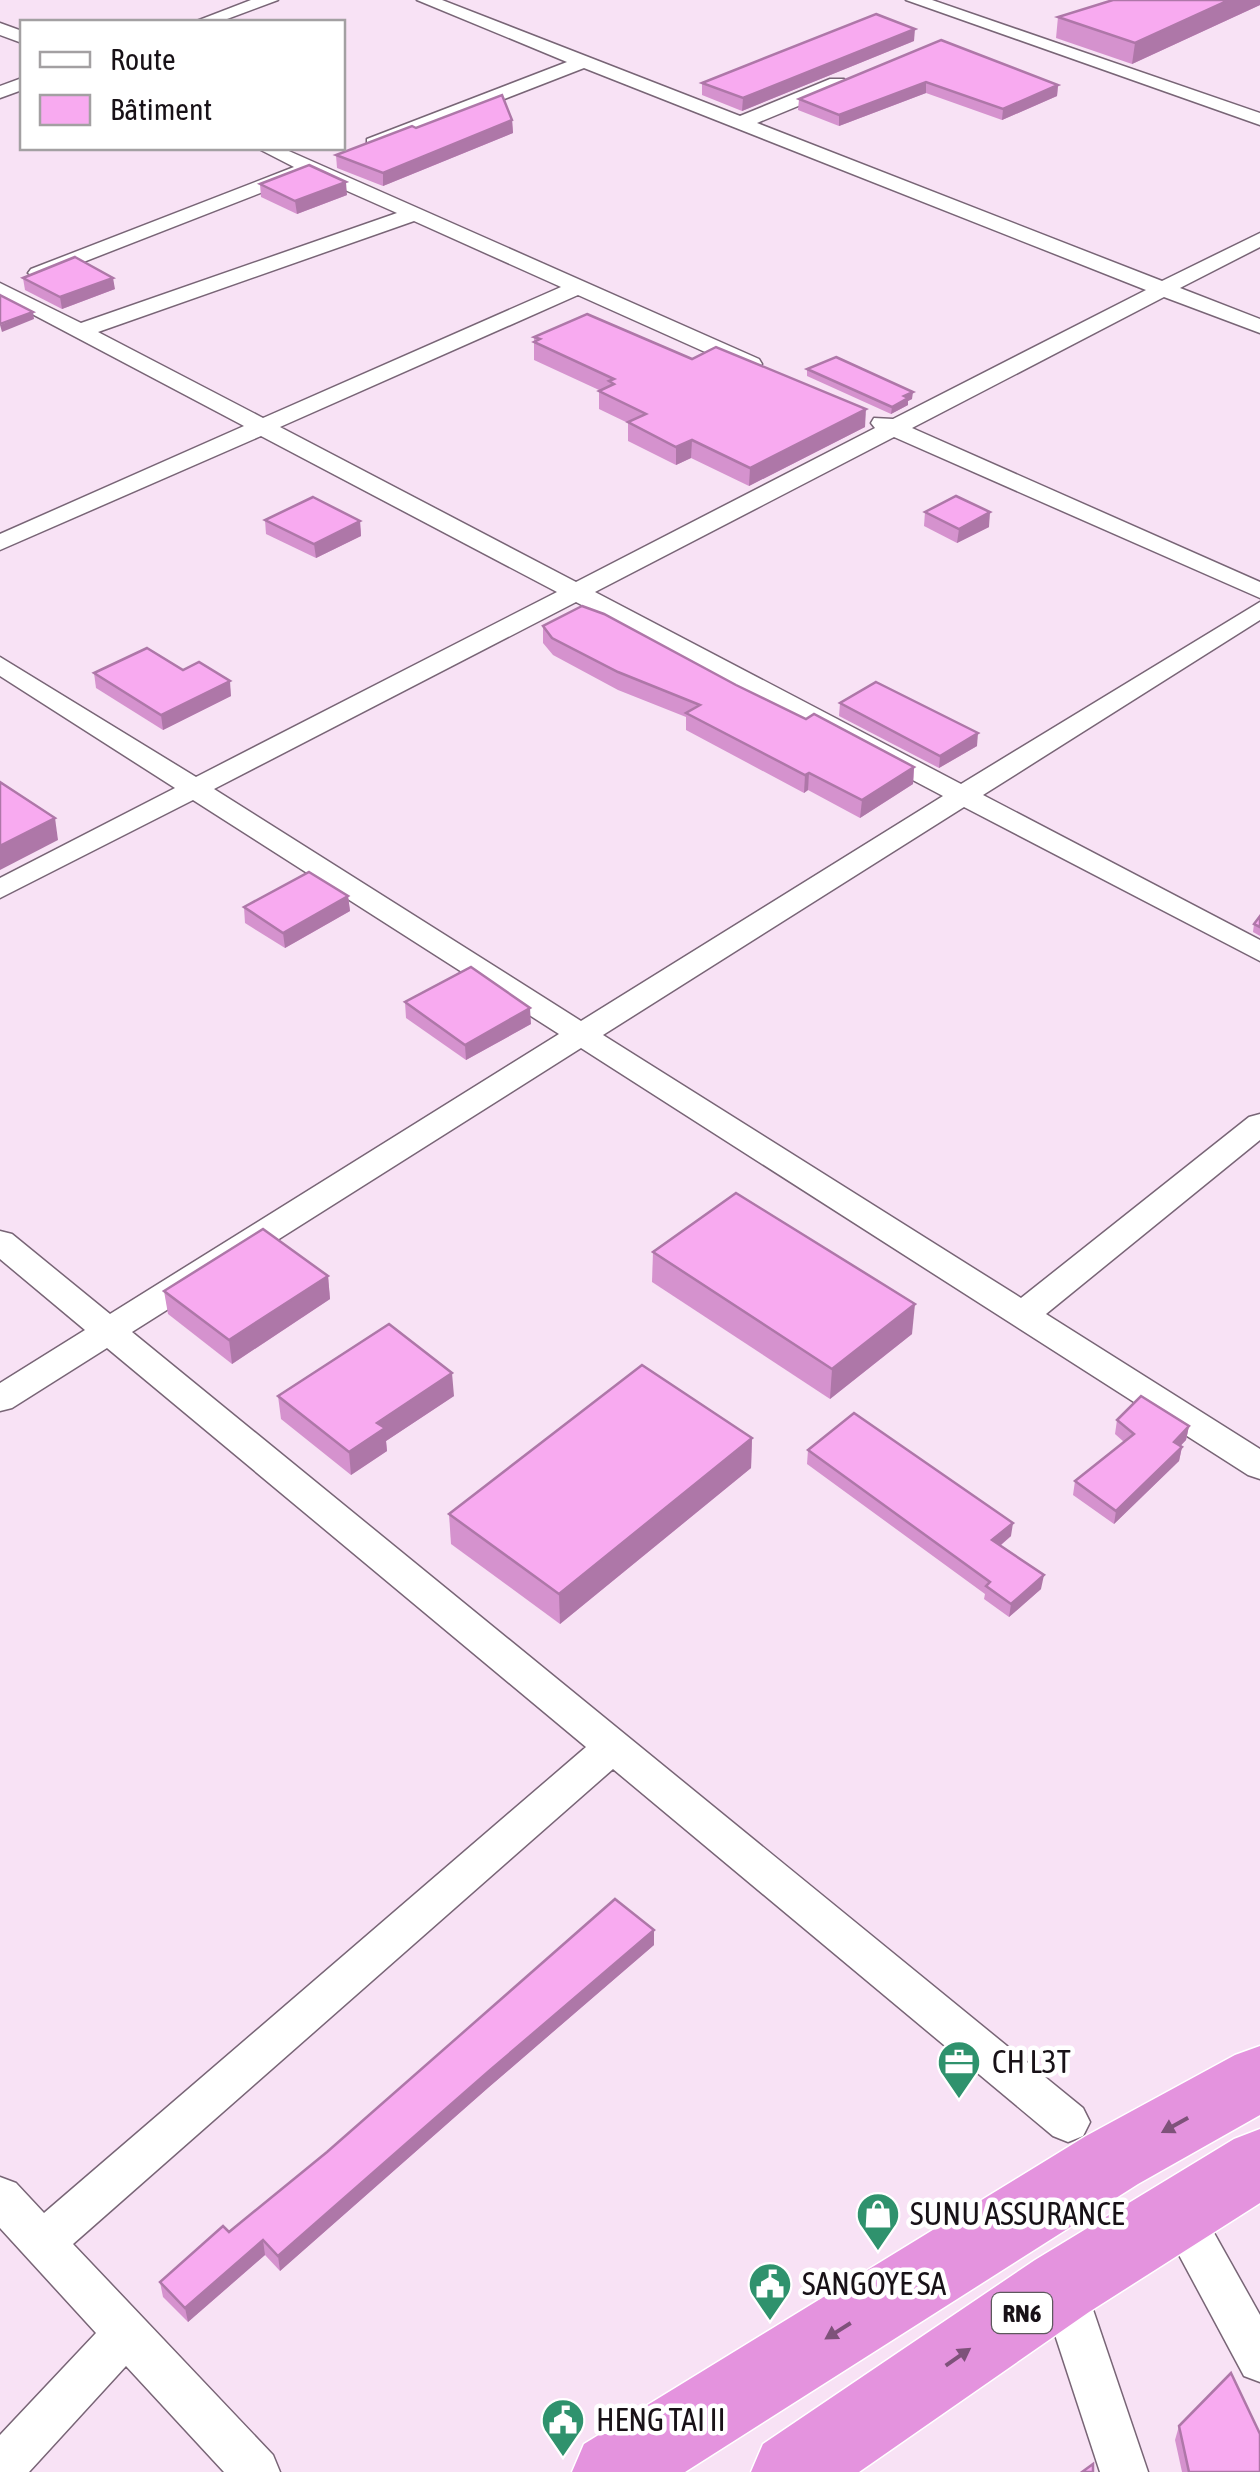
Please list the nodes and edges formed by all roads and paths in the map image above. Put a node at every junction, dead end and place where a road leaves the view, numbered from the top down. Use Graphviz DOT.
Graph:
graph roads {
  1 [pos="269,0"];
  2 [pos="426,0"];
  3 [pos="915,0"];
  4 [pos="208,20"];
  5 [pos="983,23"];
  6 [pos="948,38"];
  7 [pos="584,62"];
  8 [pos="861,73"];
  9 [pos="1260,120"];
  10 [pos="740,123"];
  11 [pos="270,150"];
  12 [pos="311,168"];
  13 [pos="415,214"];
  14 [pos="1260,239"];
  15 [pos="578,287"];
  16 [pos="0,288"];
  17 [pos="1163,289"];
  18 [pos="1260,327"];
  19 [pos="79,331"];
  20 [pos="770,373"];
  21 [pos="858,412"];
  22 [pos="262,427"];
  23 [pos="893,428"];
  24 [pos="0,543"];
  25 [pos="575,592"];
  26 [pos="1260,592"];
  27 [pos="1260,609"];
  28 [pos="0,665"];
  29 [pos="194,788"];
  30 [pos="963,795"];
  31 [pos="0,888"];
  32 [pos="1260,952"];
  33 [pos="582,1034"];
  34 [pos="1260,1124"];
  35 [pos="0,1242"];
  36 [pos="1022,1315"];
  37 [pos="109,1331"];
  38 [pos="0,1399"];
  39 [pos="1260,1466"];
  40 [pos="613,1746"];
  41 [pos="1260,2078"];
  42 [pos="1068,2122"];
  43 [pos="1260,2163"];
  44 [pos="0,2198"];
  45 [pos="1179,2214"];
  46 [pos="42,2242"];
  47 [pos="1062,2286"];
  48 [pos="126,2333"];
  49 [pos="1260,2360"];
  50 [pos="0,2469"];
  51 [pos="256,2472"];
  52 [pos="612,2472"];
  53 [pos="791,2472"];
  54 [pos="1124,2472"];
  1 -- 4 [label="street"];
  2 -- 7 [label="street"];
  3 -- 5 [label="street"];
  5 -- 6 [label="street"];
  5 -- 9 [label="street"];
  7 -- 10 [label="street"];
  7 -- 12 [label="street"];
  8 -- 10 [label="street"];
  10 -- 17 [label="street"];
  11 -- 12 [label="street"];
  12 -- 13 [label="street"];
  12 -- 16 [label="street"];
  13 -- 15 [label="street"];
  13 -- 19 [label="street"];
  14 -- 17 [label="street"];
  15 -- 20 [label="street"];
  15 -- 22 [label="street"];
  16 -- 19 [label="street"];
  17 -- 18 [label="street"];
  17 -- 23 [label="street"];
  19 -- 22 [label="street"];
  21 -- 23 [label="street"];
  22 -- 24 [label="street"];
  22 -- 25 [label="street"];
  23 -- 25 [label="street"];
  23 -- 26 [label="street"];
  25 -- 29 [label="street"];
  25 -- 30 [label="street"];
  27 -- 30 [label="street"];
  28 -- 29 [label="street"];
  29 -- 31 [label="street"];
  29 -- 33 [label="street"];
  30 -- 32 [label="street"];
  30 -- 33 [label="street"];
  33 -- 36 [label="street"];
  33 -- 37 [label="street"];
  34 -- 36 [label="street"];
  35 -- 37 [label="street"];
  36 -- 39 [label="street"];
  37 -- 38 [label="street"];
  37 -- 40 [label="street"];
  40 -- 42 [label="street"];
  40 -- 46 [label="street"];
  41 -- 52 [label="highway, one-way"];
  43 -- 45 [label="highway, RN6"];
  44 -- 46 [label="street"];
  45 -- 47 [label="highway, RN6"];
  45 -- 49 [label="street"];
  46 -- 48 [label="street"];
  53 -- 47 [label="highway, RN6, one-way"];
  47 -- 54 [label="street"];
  48 -- 50 [label="street"];
  48 -- 51 [label="street"];
}
